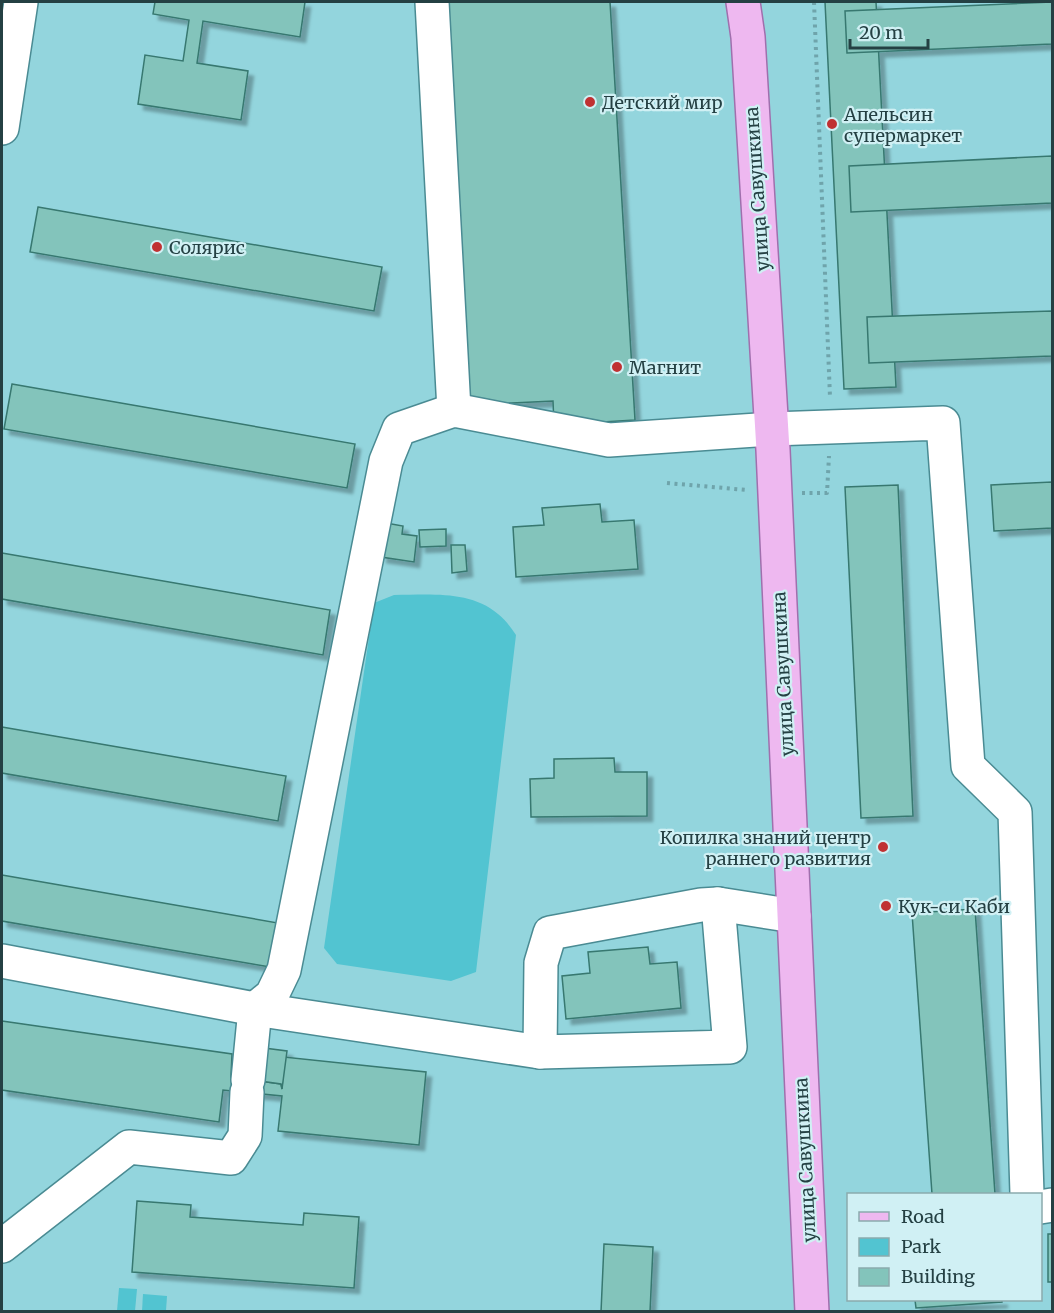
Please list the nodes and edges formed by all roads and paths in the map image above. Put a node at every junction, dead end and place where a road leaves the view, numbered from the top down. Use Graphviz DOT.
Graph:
graph roads {
  1 [pos="21,2"];
  2 [pos="432,2"];
  3 [pos="743,2"];
  4 [pos="750,2"];
  5 [pos="814,2"];
  6 [pos="748,37"];
  7 [pos="2,128"];
  8 [pos="454,410"];
  9 [pos="830,427"];
  10 [pos="772,429"];
  11 [pos="667,483"];
  12 [pos="775,493"];
  13 [pos="718,904"];
  14 [pos="794,916"];
  15 [pos="2,961"];
  16 [pos="255,1009"];
  17 [pos="540,1052"];
  18 [pos="1027,1193"];
  19 [pos="2,1246"];
  20 [pos="812,1311"];
  1 -- 7 [label="street"];
  2 -- 8 [label="street"];
  3 -- 6 [label="main road, улица Савушкина"];
  4 -- 6 [label="main road, улица Савушкина"];
  5 -- 9 [label="path"];
  6 -- 10 [label="main road, улица Савушкина"];
  8 -- 10 [label="street"];
  8 -- 16 [label="street"];
  9 -- 10 [label="street"];
  9 -- 12 [label="path"];
  9 -- 18 [label="street"];
  10 -- 12 [label="main road, улица Савушкина"];
  11 -- 12 [label="path"];
  12 -- 14 [label="main road, улица Савушкина"];
  13 -- 14 [label="street"];
  13 -- 17 [label="street"];
  13 -- 17 [label="street"];
  14 -- 20 [label="main road, улица Савушкина"];
  15 -- 16 [label="street"];
  16 -- 17 [label="street"];
  16 -- 19 [label="street"];
}
